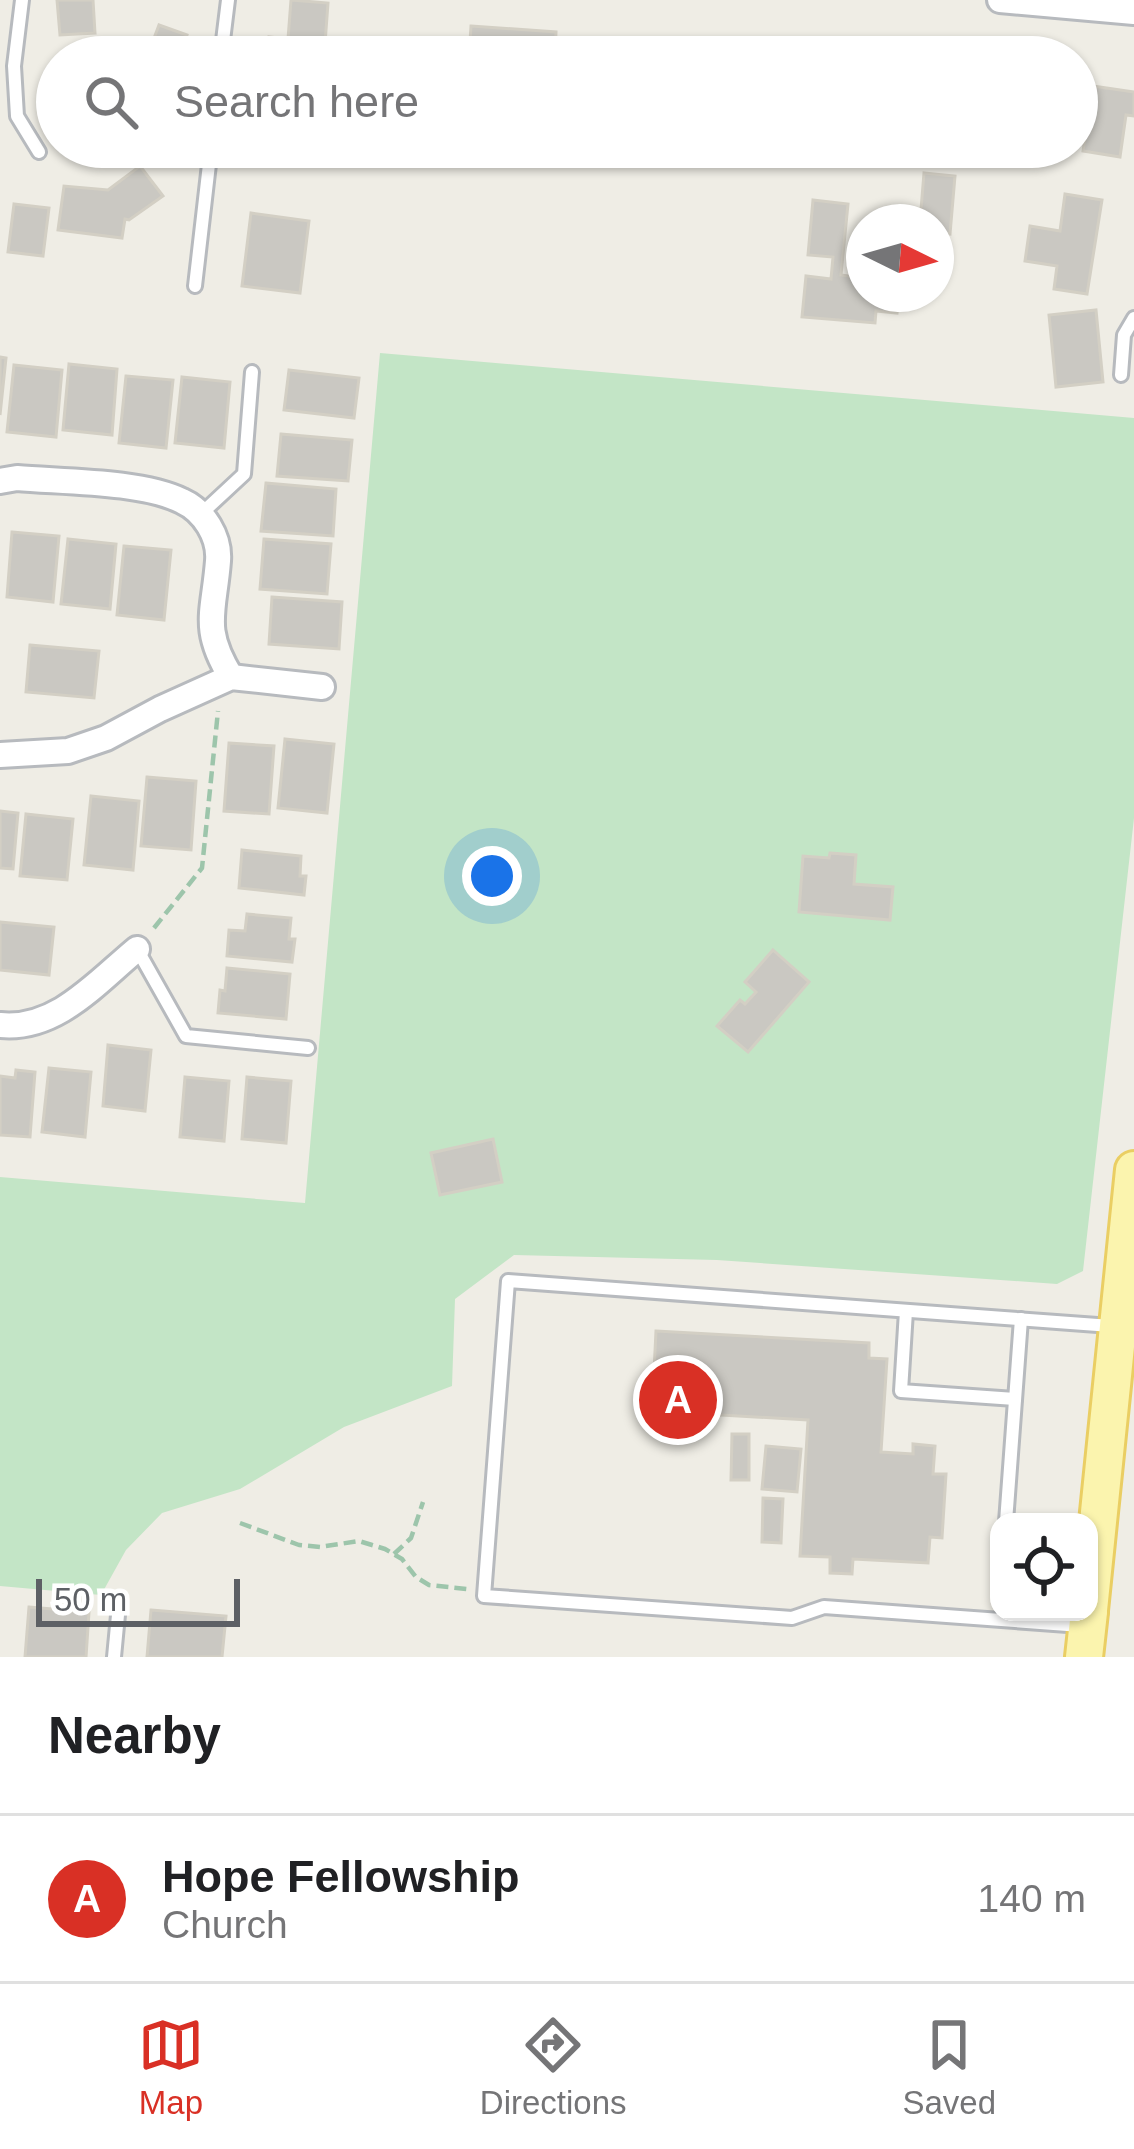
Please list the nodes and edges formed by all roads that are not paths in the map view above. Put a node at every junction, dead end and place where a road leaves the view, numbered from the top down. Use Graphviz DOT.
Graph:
graph roads {
  1 [pos="22,0"];
  2 [pos="228,0"];
  3 [pos="1000,0"];
  4 [pos="1134,12"];
  5 [pos="224,36"];
  6 [pos="36,147"];
  7 [pos="209,168"];
  8 [pos="195,286"];
  9 [pos="1134,317"];
  10 [pos="252,372"];
  11 [pos="1121,375"];
  12 [pos="0,481"];
  13 [pos="201,514"];
  14 [pos="226,679"];
  15 [pos="322,687"];
  16 [pos="0,755"];
  17 [pos="137,949"];
  18 [pos="0,1025"];
  19 [pos="308,1048"];
  20 [pos="1134,1170"];
  21 [pos="1128,1283"];
  22 [pos="907,1311"];
  23 [pos="1021,1319"];
  24 [pos="1118,1327"];
  25 [pos="1015,1399"];
  26 [pos="1007,1513"];
  27 [pos="118,1616"];
  28 [pos="990,1616"];
  29 [pos="1043,1621"];
  30 [pos="1087,1626"];
  31 [pos="114,1657"];
  1 -- 6 [label="lane"];
  2 -- 5 [label="lane"];
  3 -- 4 [label="street"];
  7 -- 8 [label="lane"];
  9 -- 11 [label="lane"];
  10 -- 13 [label="lane"];
  12 -- 13 [label="street"];
  13 -- 14 [label="street"];
  14 -- 15 [label="street"];
  14 -- 16 [label="street"];
  17 -- 18 [label="street"];
  17 -- 19 [label="lane"];
  20 -- 21 [label="main road"];
  21 -- 24 [label="main road"];
  22 -- 23 [label="lane"];
  22 -- 25 [label="lane"];
  22 -- 28 [label="lane"];
  23 -- 24 [label="lane"];
  23 -- 25 [label="lane"];
  24 -- 30 [label="main road"];
  25 -- 26 [label="lane"];
  27 -- 31 [label="lane"];
  29 -- 30 [label="lane"];
}
